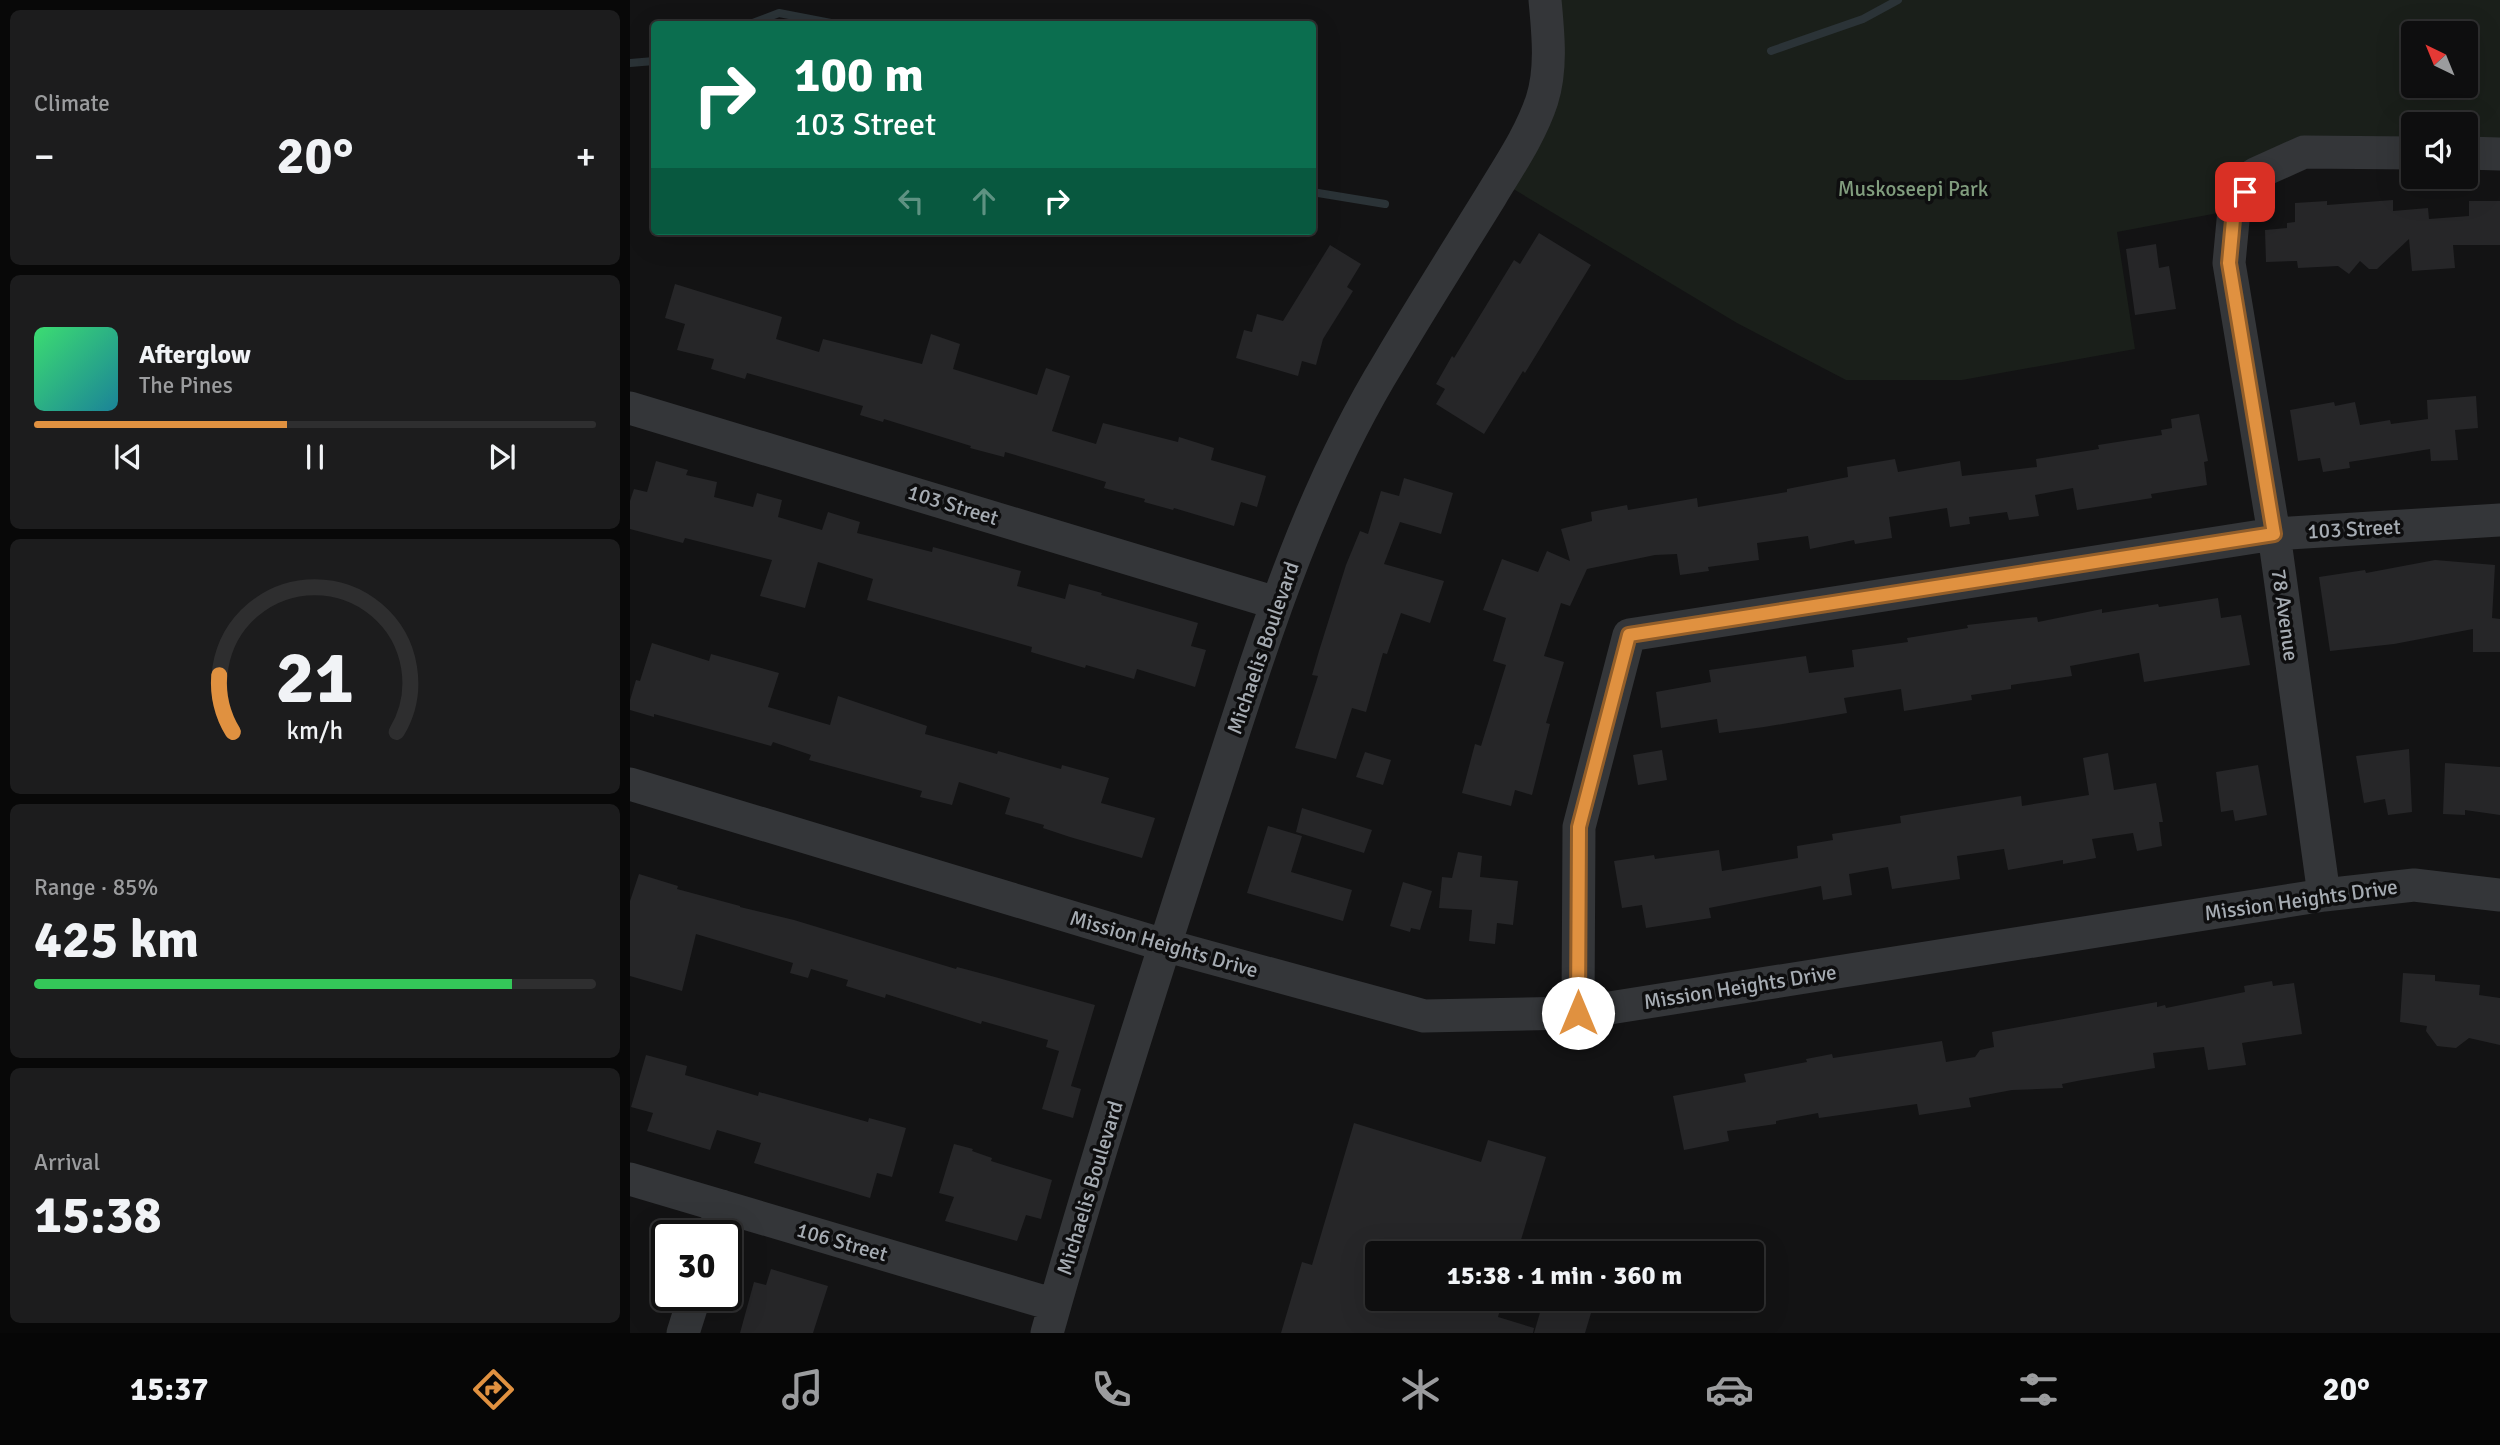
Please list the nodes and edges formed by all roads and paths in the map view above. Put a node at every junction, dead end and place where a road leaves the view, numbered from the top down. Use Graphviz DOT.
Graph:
graph roads {
  1 [pos="1545,0"];
  2 [pos="2401,153"];
  3 [pos="2478,153"];
  4 [pos="2500,154"];
  5 [pos="630,408"];
  6 [pos="2500,520"];
  7 [pos="2274,534"];
  8 [pos="1276,603"];
  9 [pos="630,784"];
  10 [pos="2323,895"];
  11 [pos="2500,895"];
  12 [pos="1164,945"];
  13 [pos="1578,1013"];
  14 [pos="630,1179"];
  15 [pos="715,1220"];
  16 [pos="742,1228"];
  17 [pos="690,1311"];
  18 [pos="1051,1319"];
  19 [pos="683,1333"];
  1 -- 8 [label="street, Michaelis Boulevard"];
  2 -- 7 [label="street, 78 Avenue"];
  3 -- 4 [label="street"];
  5 -- 8 [label="street, 103 Street"];
  6 -- 7 [label="street, 103 Street"];
  7 -- 10 [label="street, 78 Avenue"];
  7 -- 13 [label="street, 103 Street"];
  8 -- 12 [label="street, Michaelis Boulevard"];
  9 -- 12 [label="street, Mission Heights Drive"];
  10 -- 11 [label="street, Mission Heights Drive"];
  10 -- 13 [label="street, Mission Heights Drive"];
  12 -- 13 [label="street, Mission Heights Drive"];
  12 -- 18 [label="street, Michaelis Boulevard"];
  14 -- 15 [label="street, 106 Street"];
  16 -- 18 [label="street, 106 Street"];
  17 -- 19 [label="street"];
}
